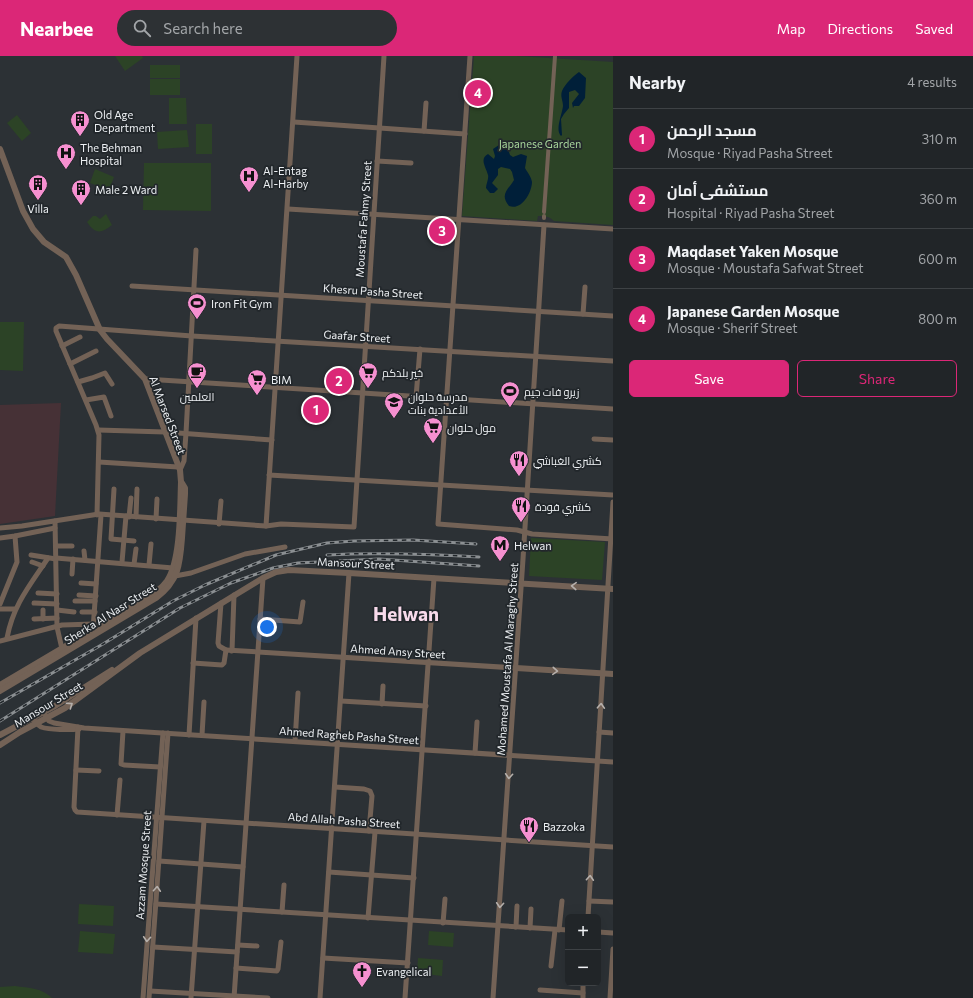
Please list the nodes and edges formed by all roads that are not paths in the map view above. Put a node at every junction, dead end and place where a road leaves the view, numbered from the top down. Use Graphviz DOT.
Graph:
graph roads {
  1 [pos="297,56"];
  2 [pos="384,56"];
  3 [pos="470,56"];
  4 [pos="555,56"];
  5 [pos="426,103"];
  6 [pos="294,122"];
  7 [pos="380,128"];
  8 [pos="424,131"];
  9 [pos="465,134"];
  10 [pos="0,149"];
  11 [pos="377,161"];
  12 [pos="411,163"];
  13 [pos="288,209"];
  14 [pos="373,214"];
  15 [pos="544,215"];
  16 [pos="459,219"];
  17 [pos="544,225"];
  18 [pos="613,229"];
  19 [pos="196,250"];
  20 [pos="132,286"];
  21 [pos="585,287"];
  22 [pos="193,290"];
  23 [pos="282,295"];
  24 [pos="368,301"];
  25 [pos="453,306"];
  26 [pos="540,312"];
  27 [pos="583,314"];
  28 [pos="613,316"];
  29 [pos="100,330"];
  30 [pos="192,336"];
  31 [pos="80,337"];
  32 [pos="279,341"];
  33 [pos="62,346"];
  34 [pos="366,346"];
  35 [pos="420,349"];
  36 [pos="96,351"];
  37 [pos="451,351"];
  38 [pos="536,356"];
  39 [pos="613,361"];
  40 [pos="70,364"];
  41 [pos="145,379"];
  42 [pos="78,382"];
  43 [pos="190,382"];
  44 [pos="112,384"];
  45 [pos="276,387"];
  46 [pos="362,393"];
  47 [pos="416,397"];
  48 [pos="447,398"];
  49 [pos="86,400"];
  50 [pos="533,404"];
  51 [pos="613,408"];
  52 [pos="110,416"];
  53 [pos="98,430"];
  54 [pos="165,432"];
  55 [pos="186,434"];
  56 [pos="594,439"];
  57 [pos="272,440"];
  58 [pos="613,440"];
  59 [pos="99,462"];
  60 [pos="179,469"];
  61 [pos="270,475"];
  62 [pos="357,479"];
  63 [pos="440,485"];
  64 [pos="137,488"];
  65 [pos="114,489"];
  66 [pos="526,490"];
  67 [pos="613,495"];
  68 [pos="131,498"];
  69 [pos="157,499"];
  70 [pos="221,501"];
  71 [pos="613,502"];
  72 [pos="99,514"];
  73 [pos="112,515"];
  74 [pos="128,517"];
  75 [pos="136,517"];
  76 [pos="156,519"];
  77 [pos="181,520"];
  78 [pos="55,521"];
  79 [pos="219,524"];
  80 [pos="266,526"];
  81 [pos="0,528"];
  82 [pos="55,528"];
  83 [pos="525,532"];
  84 [pos="15,536"];
  85 [pos="0,538"];
  86 [pos="612,539"];
  87 [pos="124,541"];
  88 [pos="134,541"];
  89 [pos="151,544"];
  90 [pos="56,546"];
  91 [pos="72,546"];
  92 [pos="285,547"];
  93 [pos="136,549"];
  94 [pos="84,551"];
  95 [pos="31,556"];
  96 [pos="48,558"];
  97 [pos="56,559"];
  98 [pos="73,559"];
  99 [pos="85,560"];
  100 [pos="98,561"];
  101 [pos="32,562"];
  102 [pos="122,562"];
  103 [pos="134,564"];
  104 [pos="149,565"];
  105 [pos="43,566"];
  106 [pos="173,568"];
  107 [pos="349,573"];
  108 [pos="72,574"];
  109 [pos="175,576"];
  110 [pos="263,578"];
  111 [pos="434,578"];
  112 [pos="81,583"];
  113 [pos="522,583"];
  114 [pos="96,584"];
  115 [pos="611,588"];
  116 [pos="38,593"];
  117 [pos="57,594"];
  118 [pos="79,595"];
  119 [pos="234,595"];
  120 [pos="96,598"];
  121 [pos="75,601"];
  122 [pos="303,602"];
  123 [pos="34,603"];
  124 [pos="221,603"];
  125 [pos="0,604"];
  126 [pos="57,607"];
  127 [pos="0,609"];
  128 [pos="15,609"];
  129 [pos="43,610"];
  130 [pos="74,612"];
  131 [pos="82,612"];
  132 [pos="95,612"];
  133 [pos="57,618"];
  134 [pos="196,618"];
  135 [pos="34,619"];
  136 [pos="43,619"];
  137 [pos="260,619"];
  138 [pos="57,627"];
  139 [pos="94,627"];
  140 [pos="7,638"];
  141 [pos="0,641"];
  142 [pos="62,649"];
  143 [pos="229,651"];
  144 [pos="258,652"];
  145 [pos="343,658"];
  146 [pos="193,663"];
  147 [pos="429,663"];
  148 [pos="124,664"];
  149 [pos="516,668"];
  150 [pos="603,674"];
  151 [pos="613,674"];
  152 [pos="0,685"];
  153 [pos="384,686"];
  154 [pos="0,691"];
  155 [pos="298,693"];
  156 [pos="341,701"];
  157 [pos="204,702"];
  158 [pos="382,704"];
  159 [pos="426,706"];
  160 [pos="44,712"];
  161 [pos="33,718"];
  162 [pos="48,718"];
  163 [pos="477,722"];
  164 [pos="37,724"];
  165 [pos="78,728"];
  166 [pos="123,730"];
  167 [pos="599,732"];
  168 [pos="165,733"];
  169 [pos="613,733"];
  170 [pos="189,734"];
  171 [pos="0,735"];
  172 [pos="202,735"];
  173 [pos="252,739"];
  174 [pos="295,741"];
  175 [pos="338,744"];
  176 [pos="0,745"];
  177 [pos="422,750"];
  178 [pos="475,753"];
  179 [pos="510,755"];
  180 [pos="598,761"];
  181 [pos="613,762"];
  182 [pos="160,767"];
  183 [pos="76,770"];
  184 [pos="99,771"];
  185 [pos="120,780"];
  186 [pos="335,787"];
  187 [pos="117,815"];
  188 [pos="159,818"];
  189 [pos="204,821"];
  190 [pos="246,824"];
  191 [pos="332,829"];
  192 [pos="372,832"];
  193 [pos="416,834"];
  194 [pos="504,840"];
  195 [pos="592,846"];
  196 [pos="613,847"];
  197 [pos="159,861"];
  198 [pos="201,864"];
  199 [pos="243,867"];
  200 [pos="329,872"];
  201 [pos="371,875"];
  202 [pos="414,878"];
  203 [pos="284,885"];
  204 [pos="445,899"];
  205 [pos="562,901"];
  206 [pos="589,901"];
  207 [pos="613,902"];
  208 [pos="156,904"];
  209 [pos="517,906"];
  210 [pos="197,907"];
  211 [pos="531,909"];
  212 [pos="240,910"];
  213 [pos="282,912"];
  214 [pos="588,914"];
  215 [pos="326,915"];
  216 [pos="368,918"];
  217 [pos="411,921"];
  218 [pos="443,923"];
  219 [pos="498,926"];
  220 [pos="516,927"];
  221 [pos="530,928"];
  222 [pos="557,930"];
  223 [pos="565,930"];
  224 [pos="601,932"];
  225 [pos="613,933"];
  226 [pos="281,942"];
  227 [pos="238,945"];
  228 [pos="257,946"];
  229 [pos="153,947"];
  230 [pos="613,949"];
  231 [pos="194,950"];
  232 [pos="237,952"];
  233 [pos="323,958"];
  234 [pos="408,963"];
  235 [pos="551,966"];
  236 [pos="236,968"];
  237 [pos="540,990"];
  238 [pos="150,991"];
  239 [pos="191,995"];
  240 [pos="583,995"];
  241 [pos="234,997"];
  242 [pos="143,998"];
  243 [pos="149,998"];
  244 [pos="268,998"];
  245 [pos="320,998"];
  246 [pos="406,998"];
  247 [pos="493,998"];
  248 [pos="610,998"];
  1 -- 6 [label="street"];
  2 -- 7 [label="street, Moustafa Fahmy Street"];
  3 -- 9 [label="street"];
  4 -- 15 [label="street"];
  5 -- 8 [label="street"];
  6 -- 7 [label="street"];
  6 -- 13 [label="street"];
  7 -- 8 [label="street"];
  7 -- 11 [label="street, Moustafa Fahmy Street"];
  8 -- 9 [label="street"];
  9 -- 16 [label="street"];
  10 -- 29 [label="street, Al Marsed Street"];
  11 -- 12 [label="street"];
  11 -- 14 [label="street, Moustafa Fahmy Street"];
  13 -- 14 [label="street"];
  13 -- 23 [label="street"];
  14 -- 16 [label="street"];
  14 -- 24 [label="street, Moustafa Fahmy Street"];
  16 -- 17 [label="street"];
  16 -- 25 [label="street"];
  17 -- 18 [label="street"];
  17 -- 26 [label="street, Mohamed Moustafa Al Maraghy Street"];
  19 -- 22 [label="street"];
  20 -- 22 [label="street, Khesru Pasha Street"];
  21 -- 27 [label="street"];
  22 -- 23 [label="street, Khesru Pasha Street"];
  22 -- 30 [label="street"];
  23 -- 24 [label="street, Khesru Pasha Street"];
  23 -- 32 [label="street"];
  24 -- 25 [label="street, Khesru Pasha Street"];
  24 -- 34 [label="street, Moustafa Fahmy Street"];
  25 -- 26 [label="street, Khesru Pasha Street"];
  25 -- 37 [label="street"];
  26 -- 27 [label="street, Khesru Pasha Street"];
  26 -- 38 [label="street, Mohamed Moustafa Al Maraghy Street"];
  27 -- 28 [label="street, Khesru Pasha Street"];
  29 -- 30 [label="street, Gaafar Street"];
  29 -- 33 [label="street, Gaafar Street"];
  29 -- 41 [label="street, Al Marsed Street"];
  30 -- 32 [label="street, Gaafar Street"];
  30 -- 43 [label="street"];
  31 -- 33 [label="street"];
  32 -- 34 [label="street, Gaafar Street"];
  32 -- 45 [label="street"];
  33 -- 40 [label="street"];
  34 -- 35 [label="street, Gaafar Street"];
  34 -- 46 [label="street, Moustafa Fahmy Street"];
  35 -- 37 [label="street, Gaafar Street"];
  35 -- 47 [label="street"];
  36 -- 40 [label="street"];
  37 -- 38 [label="street, Gaafar Street"];
  37 -- 48 [label="street"];
  38 -- 39 [label="street, Gaafar Street"];
  38 -- 50 [label="street, Mohamed Moustafa Al Maraghy Street"];
  40 -- 42 [label="street"];
  41 -- 43 [label="street"];
  41 -- 54 [label="street, Al Marsed Street"];
  42 -- 44 [label="street"];
  42 -- 49 [label="street"];
  43 -- 45 [label="street"];
  43 -- 55 [label="street"];
  45 -- 46 [label="street"];
  45 -- 57 [label="street"];
  46 -- 47 [label="street"];
  46 -- 62 [label="street, Moustafa Fahmy Street"];
  47 -- 48 [label="street"];
  48 -- 50 [label="street"];
  48 -- 63 [label="street"];
  49 -- 52 [label="street"];
  49 -- 53 [label="street"];
  50 -- 51 [label="street"];
  50 -- 66 [label="street, Mohamed Moustafa Al Maraghy Street"];
  53 -- 54 [label="street"];
  53 -- 59 [label="street"];
  54 -- 55 [label="street"];
  54 -- 60 [label="street, Al Marsed Street"];
  55 -- 57 [label="street"];
  55 -- 60 [label="street"];
  56 -- 58 [label="street"];
  57 -- 61 [label="street"];
  59 -- 60 [label="street"];
  59 -- 72 [label="street"];
  60 -- 77 [label="street, Sherka Al Nasr Street"];
  61 -- 62 [label="street"];
  61 -- 80 [label="street"];
  62 -- 63 [label="street"];
  62 -- 80 [label="street, Moustafa Fahmy Street"];
  63 -- 66 [label="street"];
  63 -- 83 [label="street"];
  64 -- 75 [label="street"];
  65 -- 73 [label="street"];
  66 -- 67 [label="street"];
  66 -- 83 [label="street, Mohamed Moustafa Al Maraghy Street"];
  68 -- 74 [label="street"];
  69 -- 76 [label="street"];
  70 -- 79 [label="street"];
  71 -- 86 [label="street"];
  72 -- 73 [label="street"];
  72 -- 78 [label="street"];
  72 -- 100 [label="street"];
  73 -- 74 [label="street"];
  73 -- 87 [label="street"];
  74 -- 75 [label="street"];
  74 -- 87 [label="street"];
  75 -- 76 [label="street"];
  76 -- 77 [label="street"];
  77 -- 79 [label="street"];
  77 -- 106 [label="street, Sherka Al Nasr Street"];
  77 -- 109 [label="street, Sherka Al Nasr Street"];
  78 -- 81 [label="street"];
  78 -- 82 [label="street"];
  79 -- 80 [label="street"];
  82 -- 84 [label="street"];
  82 -- 90 [label="street"];
  83 -- 86 [label="street"];
  83 -- 113 [label="street, Mohamed Moustafa Al Maraghy Street"];
  84 -- 85 [label="street"];
  84 -- 125 [label="street"];
  86 -- 115 [label="street"];
  87 -- 88 [label="street"];
  87 -- 102 [label="street"];
  89 -- 104 [label="street"];
  90 -- 91 [label="street"];
  90 -- 97 [label="street"];
  92 -- 109 [label="street"];
  93 -- 103 [label="street"];
  94 -- 99 [label="street"];
  95 -- 96 [label="street"];
  96 -- 97 [label="street"];
  96 -- 105 [label="street"];
  97 -- 98 [label="street"];
  97 -- 117 [label="street"];
  98 -- 99 [label="street"];
  98 -- 108 [label="street"];
  99 -- 100 [label="street"];
  100 -- 102 [label="street"];
  100 -- 114 [label="street"];
  101 -- 105 [label="street"];
  102 -- 103 [label="street"];
  103 -- 104 [label="street"];
  104 -- 106 [label="street"];
  105 -- 128 [label="street"];
  106 -- 139 [label="street, Sherka Al Nasr Street"];
  107 -- 110 [label="street, Mansour Street"];
  107 -- 111 [label="street, Mansour Street"];
  107 -- 145 [label="street"];
  109 -- 154 [label="street, Sherka Al Nasr Street"];
  110 -- 119 [label="street, Mansour Street"];
  110 -- 137 [label="street"];
  111 -- 113 [label="street, Mansour Street"];
  111 -- 147 [label="street"];
  112 -- 114 [label="street"];
  115 -- 113 [label="street, Mansour Street, one-way"];
  113 -- 149 [label="street, Mohamed Moustafa Al Maraghy Street"];
  114 -- 120 [label="street"];
  115 -- 150 [label="street"];
  116 -- 117 [label="street"];
  117 -- 126 [label="street"];
  118 -- 120 [label="street"];
  119 -- 124 [label="street, Mansour Street"];
  119 -- 143 [label="street"];
  120 -- 121 [label="street"];
  120 -- 132 [label="street"];
  122 -- 137 [label="street"];
  123 -- 126 [label="street"];
  124 -- 134 [label="street, Mansour Street"];
  124 -- 143 [label="street"];
  126 -- 130 [label="street"];
  126 -- 133 [label="street"];
  127 -- 128 [label="street"];
  128 -- 140 [label="street"];
  129 -- 136 [label="street"];
  131 -- 132 [label="street"];
  132 -- 139 [label="street"];
  133 -- 136 [label="street"];
  133 -- 138 [label="street"];
  134 -- 146 [label="street"];
  134 -- 148 [label="street, Mansour Street"];
  135 -- 136 [label="street"];
  137 -- 144 [label="street"];
  138 -- 139 [label="street"];
  138 -- 140 [label="street"];
  138 -- 142 [label="street"];
  139 -- 142 [label="street, Sherka Al Nasr Street"];
  140 -- 141 [label="street"];
  142 -- 152 [label="street, Sherka Al Nasr Street"];
  143 -- 144 [label="street, Ahmed Ansy Street"];
  143 -- 146 [label="street"];
  144 -- 145 [label="street, Ahmed Ansy Street"];
  144 -- 173 [label="street"];
  145 -- 147 [label="street, Ahmed Ansy Street"];
  145 -- 156 [label="street"];
  146 -- 170 [label="street"];
  147 -- 149 [label="street, Ahmed Ansy Street"];
  147 -- 159 [label="street"];
  148 -- 160 [label="street, Mansour Street"];
  162 -- 148 [label="street, Mansour Street, one-way"];
  149 -- 150 [label="street, Ahmed Ansy Street, one-way"];
  149 -- 179 [label="street, Mohamed Moustafa Al Maraghy Street"];
  150 -- 151 [label="street, Ahmed Ansy Street"];
  167 -- 150 [label="street, one-way"];
  153 -- 158 [label="street"];
  155 -- 174 [label="street"];
  156 -- 158 [label="street"];
  156 -- 175 [label="street"];
  157 -- 172 [label="street"];
  158 -- 159 [label="street"];
  159 -- 177 [label="street"];
  160 -- 161 [label="street, Mansour Street"];
  160 -- 162 [label="street"];
  161 -- 164 [label="street"];
  161 -- 171 [label="street, Mansour Street"];
  162 -- 164 [label="street, Mansour Street"];
  162 -- 165 [label="street, Ahmed Ragheb Pasha Street"];
  163 -- 178 [label="street"];
  164 -- 165 [label="street, Ahmed Ragheb Pasha Street"];
  164 -- 176 [label="street, Mansour Street"];
  165 -- 166 [label="street, Ahmed Ragheb Pasha Street"];
  165 -- 183 [label="street"];
  166 -- 168 [label="street, Ahmed Ragheb Pasha Street"];
  166 -- 182 [label="street"];
  167 -- 169 [label="street"];
  167 -- 180 [label="street"];
  168 -- 170 [label="street, Ahmed Ragheb Pasha Street"];
  168 -- 182 [label="street, Azzam Mosque Street"];
  168 -- 188 [label="street, Azzam Mosque Street"];
  170 -- 172 [label="street, Ahmed Ragheb Pasha Street"];
  172 -- 173 [label="street, Ahmed Ragheb Pasha Street"];
  173 -- 174 [label="street, Ahmed Ragheb Pasha Street"];
  173 -- 190 [label="street"];
  174 -- 175 [label="street, Ahmed Ragheb Pasha Street"];
  175 -- 177 [label="street, Ahmed Ragheb Pasha Street"];
  175 -- 186 [label="street"];
  177 -- 178 [label="street, Ahmed Ragheb Pasha Street"];
  177 -- 193 [label="street"];
  178 -- 179 [label="street, Ahmed Ragheb Pasha Street"];
  179 -- 180 [label="street, Ahmed Ragheb Pasha Street"];
  179 -- 194 [label="street, Mohamed Moustafa Al Maraghy Street, one-way"];
  180 -- 181 [label="street, Ahmed Ragheb Pasha Street"];
  180 -- 195 [label="street"];
  182 -- 188 [label="street, Azzam Mosque Street"];
  183 -- 184 [label="street"];
  183 -- 187 [label="street, Abd Allah Pasha Street"];
  185 -- 187 [label="street"];
  186 -- 191 [label="street"];
  186 -- 192 [label="street"];
  187 -- 188 [label="street, Abd Allah Pasha Street"];
  188 -- 189 [label="street, Abd Allah Pasha Street"];
  188 -- 197 [label="street, Azzam Mosque Street"];
  188 -- 242 [label="street, Azzam Mosque Street, one-way"];
  189 -- 190 [label="street, Abd Allah Pasha Street"];
  189 -- 198 [label="street"];
  190 -- 191 [label="street, Abd Allah Pasha Street"];
  190 -- 199 [label="street"];
  191 -- 192 [label="street, Abd Allah Pasha Street"];
  191 -- 200 [label="street"];
  192 -- 193 [label="street, Abd Allah Pasha Street"];
  192 -- 201 [label="street"];
  193 -- 194 [label="street, Abd Allah Pasha Street"];
  193 -- 202 [label="street"];
  194 -- 195 [label="street, Abd Allah Pasha Street"];
  194 -- 219 [label="street, Mohamed Moustafa Al Maraghy Street, one-way"];
  195 -- 196 [label="street, Abd Allah Pasha Street"];
  206 -- 195 [label="street, one-way"];
  197 -- 198 [label="street"];
  208 -- 197 [label="street, Azzam Mosque Street, one-way"];
  198 -- 199 [label="street"];
  198 -- 210 [label="street"];
  199 -- 212 [label="street"];
  200 -- 201 [label="street"];
  200 -- 215 [label="street"];
  201 -- 202 [label="street"];
  201 -- 216 [label="street"];
  202 -- 217 [label="street"];
  203 -- 213 [label="street"];
  204 -- 218 [label="street"];
  205 -- 222 [label="street"];
  206 -- 207 [label="street"];
  206 -- 214 [label="street"];
  208 -- 210 [label="street"];
  208 -- 229 [label="street, Azzam Mosque Street"];
  209 -- 220 [label="street"];
  210 -- 212 [label="street"];
  210 -- 231 [label="street"];
  211 -- 221 [label="street"];
  212 -- 213 [label="street"];
  212 -- 227 [label="street"];
  213 -- 215 [label="street"];
  215 -- 216 [label="street"];
  215 -- 233 [label="street"];
  216 -- 217 [label="street"];
  217 -- 218 [label="street"];
  217 -- 234 [label="street"];
  218 -- 219 [label="street"];
  219 -- 220 [label="street"];
  219 -- 247 [label="street, Mohamed Moustafa Al Maraghy Street"];
  220 -- 221 [label="street"];
  221 -- 222 [label="street"];
  222 -- 223 [label="street"];
  222 -- 235 [label="street"];
  224 -- 225 [label="street"];
  226 -- 236 [label="street"];
  227 -- 228 [label="street"];
  227 -- 232 [label="street"];
  229 -- 231 [label="street"];
  229 -- 238 [label="street, Azzam Mosque Street"];
  230 -- 248 [label="street"];
  231 -- 232 [label="street"];
  231 -- 239 [label="street"];
  232 -- 236 [label="street"];
  233 -- 234 [label="street"];
  233 -- 245 [label="street"];
  234 -- 246 [label="street"];
  236 -- 241 [label="street"];
  237 -- 240 [label="street"];
  238 -- 239 [label="street"];
  238 -- 243 [label="street, Azzam Mosque Street"];
  239 -- 241 [label="street"];
  241 -- 244 [label="street"];
}
